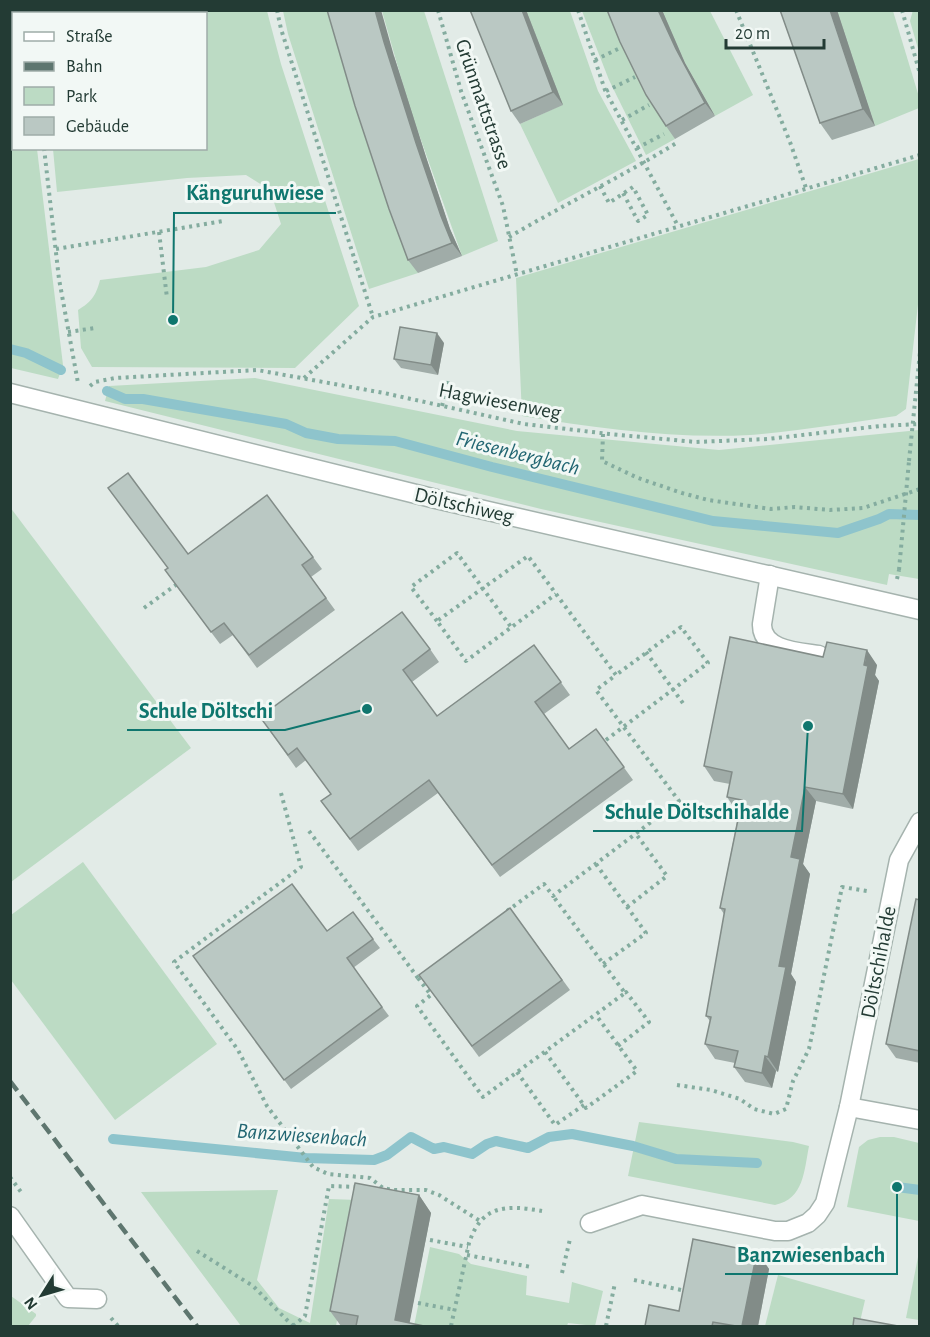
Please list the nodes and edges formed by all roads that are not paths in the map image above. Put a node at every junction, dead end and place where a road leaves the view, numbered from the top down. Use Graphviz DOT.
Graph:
graph roads {
  1 [pos="10,393"];
  2 [pos="770,575"];
  3 [pos="920,610"];
  4 [pos="819,655"];
  5 [pos="920,822"];
  6 [pos="849,1107"];
  7 [pos="920,1120"];
  8 [pos="10,1216"];
  9 [pos="590,1223"];
  10 [pos="97,1299"];
  1 -- 2 [label="street, Döltschiweg"];
  2 -- 3 [label="street, Döltschiweg"];
  2 -- 4 [label="street"];
  5 -- 6 [label="street, Döltschihalde"];
  6 -- 7 [label="street"];
  6 -- 9 [label="street, Döltschihalde"];
  8 -- 10 [label="street"];
}
